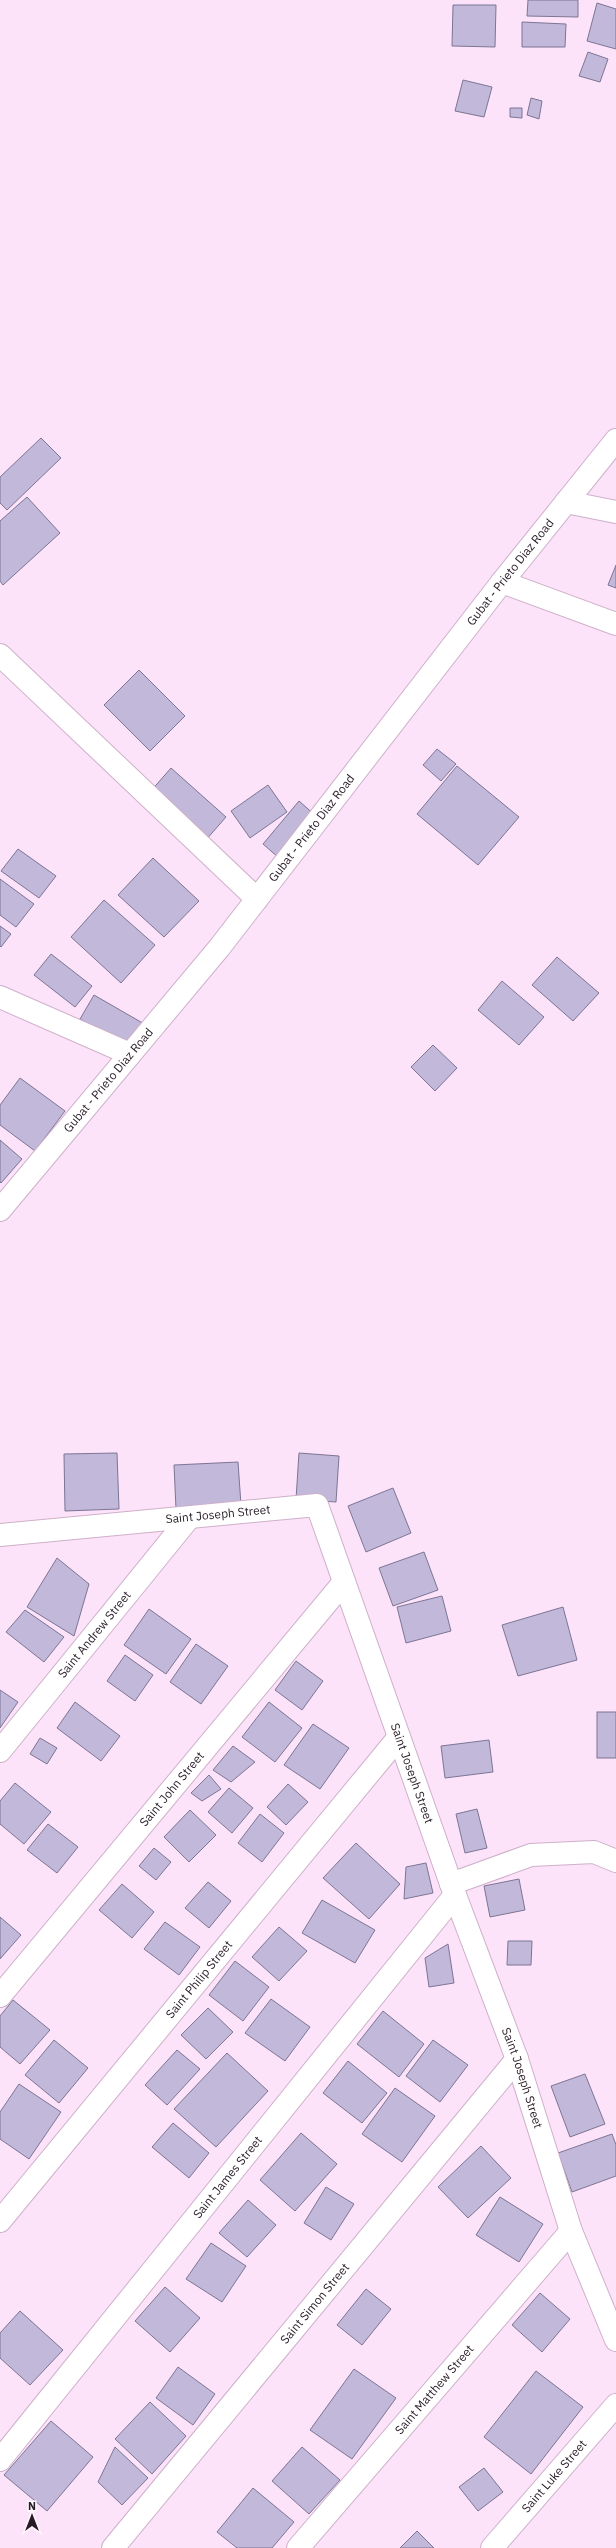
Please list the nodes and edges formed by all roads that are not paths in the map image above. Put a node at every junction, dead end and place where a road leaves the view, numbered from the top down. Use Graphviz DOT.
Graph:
graph roads {
  1 [pos="616,440"];
  2 [pos="566,502"];
  3 [pos="616,512"];
  4 [pos="502,582"];
  5 [pos="616,624"];
  6 [pos="0,655"];
  7 [pos="257,899"];
  8 [pos="0,997"];
  9 [pos="130,1054"];
  10 [pos="0,1210"];
  11 [pos="189,1518"];
  12 [pos="0,1535"];
  13 [pos="344,1582"];
  14 [pos="399,1737"];
  15 [pos="0,1751"];
  16 [pos="616,1861"];
  17 [pos="453,1890"];
  18 [pos="0,1996"];
  19 [pos="517,2060"];
  20 [pos="0,2221"];
  21 [pos="571,2231"];
  22 [pos="616,2340"];
  23 [pos="616,2405"];
  24 [pos="0,2460"];
  25 [pos="113,2548"];
  26 [pos="298,2548"];
  27 [pos="492,2548"];
  1 -- 2 [label="street, Gubat - Prieto Diaz Road"];
  2 -- 3 [label="street"];
  2 -- 4 [label="street, Gubat - Prieto Diaz Road"];
  4 -- 5 [label="street"];
  4 -- 7 [label="street, Gubat - Prieto Diaz Road"];
  6 -- 7 [label="street"];
  7 -- 9 [label="street, Gubat - Prieto Diaz Road"];
  8 -- 9 [label="street"];
  9 -- 10 [label="street, Gubat - Prieto Diaz Road"];
  11 -- 12 [label="street, Saint Joseph Street"];
  11 -- 13 [label="street, Saint Joseph Street"];
  11 -- 15 [label="street, Saint Andrew Street"];
  13 -- 14 [label="street, Saint Joseph Street"];
  13 -- 18 [label="street, Saint John Street"];
  14 -- 17 [label="street, Saint Joseph Street"];
  14 -- 20 [label="street, Saint Philip Street"];
  16 -- 17 [label="street"];
  17 -- 19 [label="street, Saint Joseph Street"];
  17 -- 24 [label="street, Saint James Street"];
  19 -- 21 [label="street, Saint Joseph Street"];
  19 -- 25 [label="street, Saint Simon Street"];
  21 -- 22 [label="street, Saint Joseph Street"];
  21 -- 26 [label="street, Saint Matthew Street"];
  23 -- 27 [label="street, Saint Luke Street"];
}
